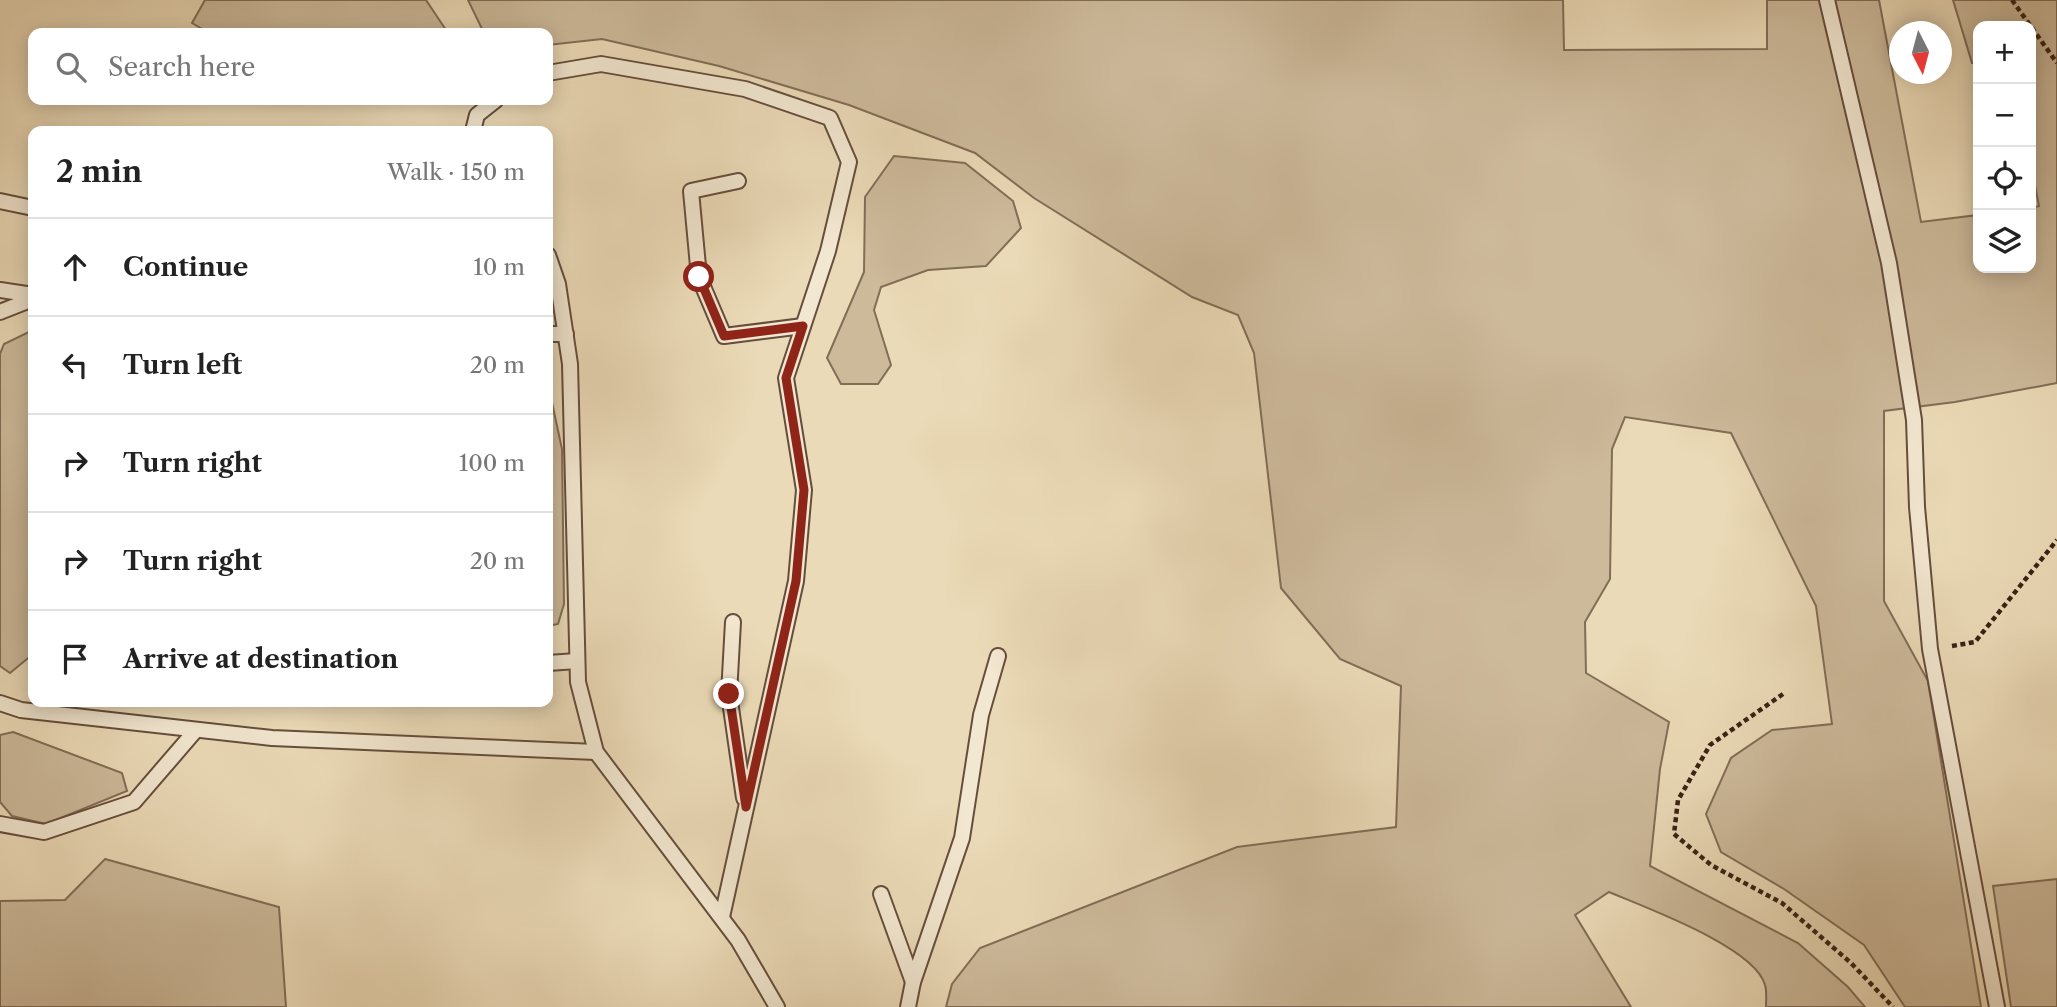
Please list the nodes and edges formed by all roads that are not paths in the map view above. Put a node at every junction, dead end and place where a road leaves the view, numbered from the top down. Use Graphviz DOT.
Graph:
graph roads {
  1 [pos="1827,0"];
  2 [pos="553,72"];
  3 [pos="490,105"];
  4 [pos="474,126"];
  5 [pos="738,180"];
  6 [pos="0,201"];
  7 [pos="28,207"];
  8 [pos="553,270"];
  9 [pos="0,290"];
  10 [pos="28,296"];
  11 [pos="28,299"];
  12 [pos="0,312"];
  13 [pos="803,326"];
  14 [pos="553,334"];
  15 [pos="566,334"];
  16 [pos="733,622"];
  17 [pos="998,656"];
  18 [pos="577,661"];
  19 [pos="553,663"];
  20 [pos="0,703"];
  21 [pos="196,730"];
  22 [pos="596,752"];
  23 [pos="746,807"];
  24 [pos="0,824"];
  25 [pos="881,894"];
  26 [pos="722,917"];
  27 [pos="913,982"];
  28 [pos="777,1007"];
  29 [pos="908,1007"];
  30 [pos="1997,1007"];
  1 -- 30 [label="lane"];
  2 -- 13 [label="lane"];
  3 -- 4 [label="lane"];
  5 -- 13 [label="lane"];
  6 -- 7 [label="lane"];
  8 -- 15 [label="lane"];
  9 -- 10 [label="lane"];
  11 -- 12 [label="lane"];
  13 -- 23 [label="lane"];
  14 -- 15 [label="lane"];
  15 -- 18 [label="lane"];
  16 -- 23 [label="lane"];
  17 -- 27 [label="lane"];
  18 -- 19 [label="lane"];
  18 -- 22 [label="lane"];
  20 -- 21 [label="lane"];
  21 -- 22 [label="lane"];
  21 -- 24 [label="lane"];
  22 -- 26 [label="lane"];
  23 -- 26 [label="lane"];
  25 -- 27 [label="lane"];
  26 -- 28 [label="lane"];
  27 -- 29 [label="lane"];
}
